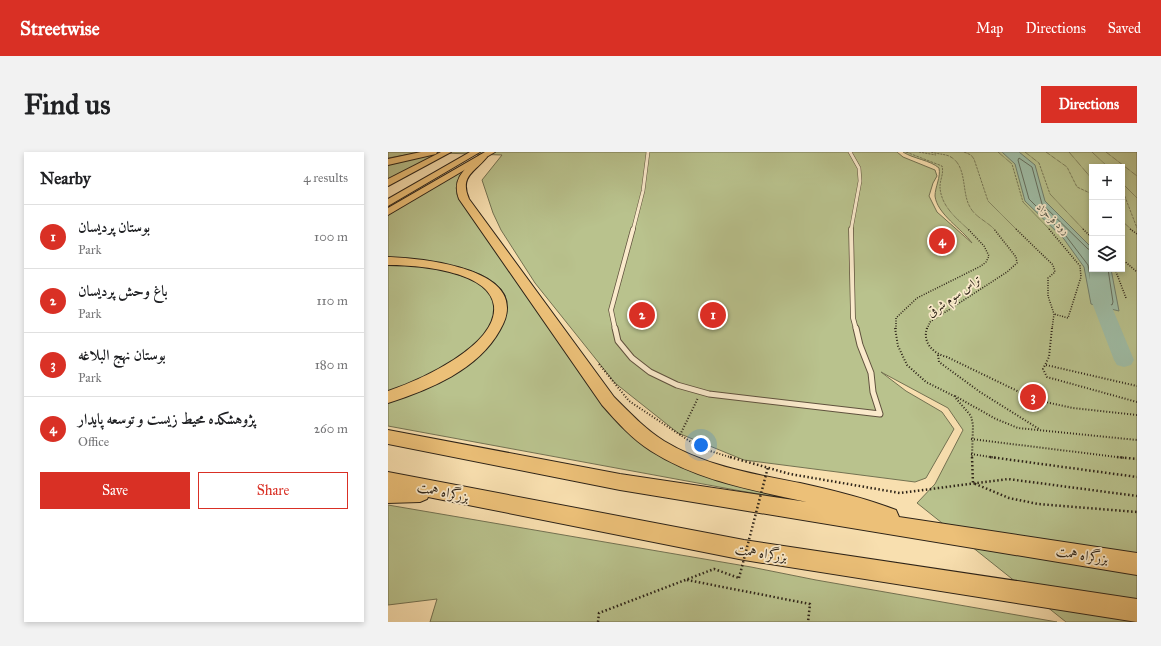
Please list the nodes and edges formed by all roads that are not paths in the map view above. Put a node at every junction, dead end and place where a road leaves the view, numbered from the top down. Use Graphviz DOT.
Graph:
graph roads {
  1 [pos="433,152"];
  2 [pos="447,152"];
  3 [pos="459,152"];
  4 [pos="648,152"];
  5 [pos="850,152"];
  6 [pos="483,154"];
  7 [pos="388,162"];
  8 [pos="388,183"];
  9 [pos="388,192"];
  10 [pos="388,203"];
  11 [pos="388,212"];
  12 [pos="388,261"];
  13 [pos="388,397"];
  14 [pos="388,437"];
  15 [pos="388,480"];
  16 [pos="443,492"];
  17 [pos="388,494"];
  18 [pos="942,533"];
  19 [pos="1137,564"];
  20 [pos="1137,611"];
  1 -- 7 [label="highway"];
  2 -- 8 [label="main road"];
  3 -- 9 [label="highway"];
  4 -- 5 [label="lane"];
  6 -- 10 [label="highway"];
  6 -- 11 [label="main road"];
  6 -- 18 [label="highway"];
  12 -- 13 [label="highway"];
  14 -- 18 [label="highway, بزرگراه همت"];
  15 -- 16 [label="highway, بزرگراه همت"];
  16 -- 17 [label="highway"];
  16 -- 20 [label="highway, بزرگراه همت"];
  18 -- 19 [label="highway, بزرگراه همت"];
}
